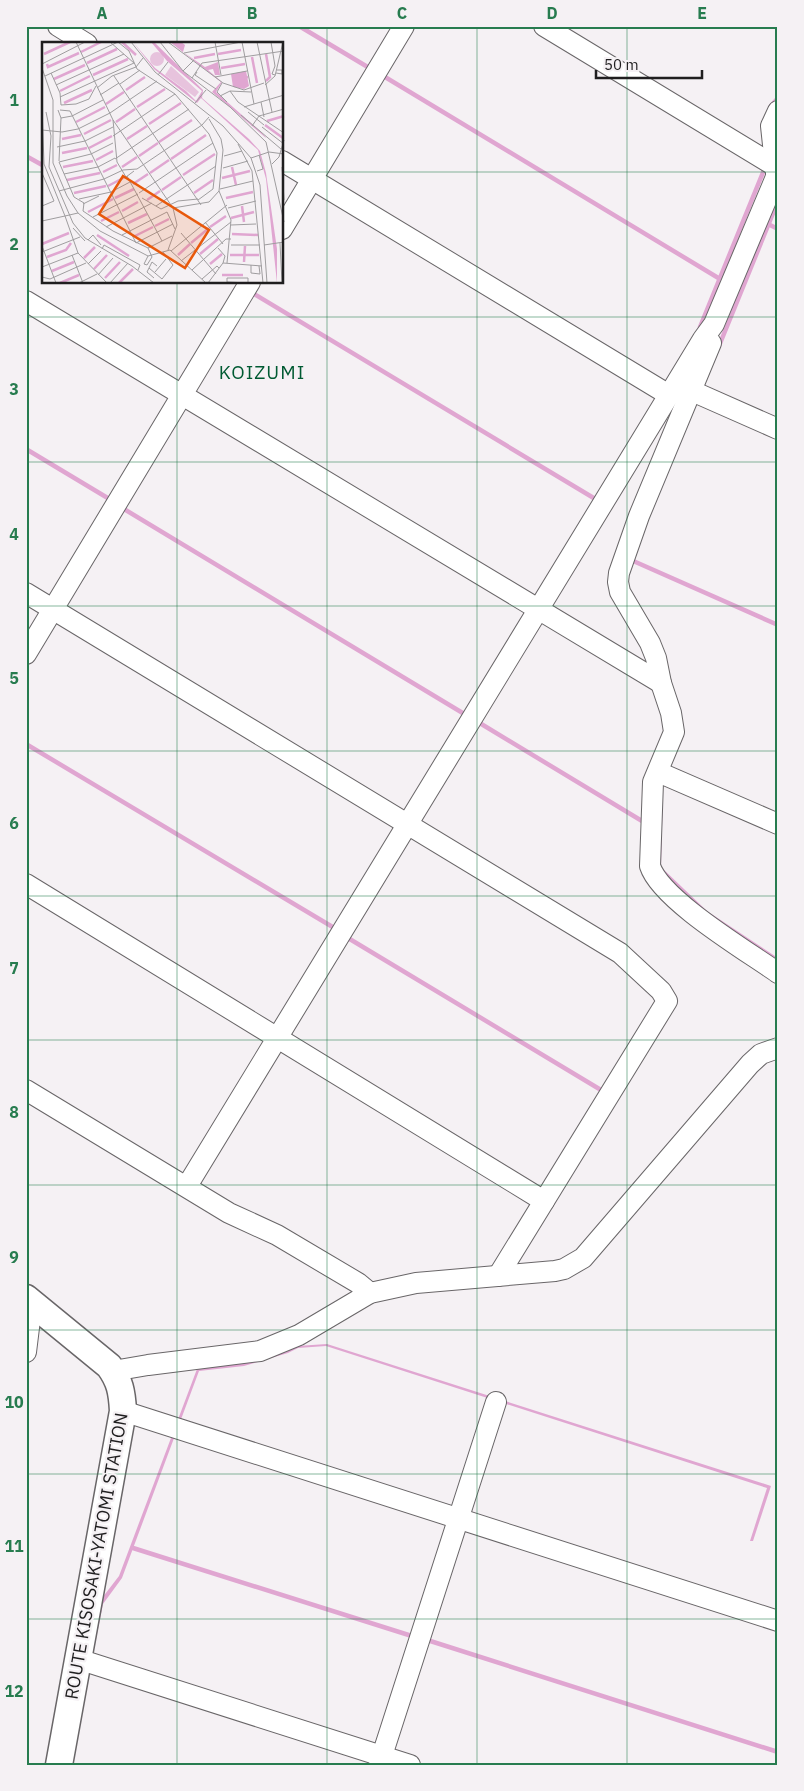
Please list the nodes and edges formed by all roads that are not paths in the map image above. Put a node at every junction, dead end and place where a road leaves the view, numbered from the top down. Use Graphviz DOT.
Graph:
graph roads {
  1 [pos="58,26"];
  2 [pos="404,26"];
  3 [pos="544,26"];
  4 [pos="84,42"];
  5 [pos="778,112"];
  6 [pos="284,162"];
  7 [pos="772,166"];
  8 [pos="317,182"];
  9 [pos="284,227"];
  10 [pos="249,284"];
  11 [pos="26,301"];
  12 [pos="714,324"];
  13 [pos="692,392"];
  14 [pos="669,395"];
  15 [pos="186,397"];
  16 [pos="778,429"];
  17 [pos="26,592"];
  18 [pos="538,610"];
  19 [pos="58,611"];
  20 [pos="26,654"];
  21 [pos="661,683"];
  22 [pos="658,772"];
  23 [pos="778,824"];
  24 [pos="408,825"];
  25 [pos="26,884"];
  26 [pos="778,973"];
  27 [pos="278,1039"];
  28 [pos="778,1048"];
  29 [pos="26,1090"];
  30 [pos="190,1182"];
  31 [pos="540,1198"];
  32 [pos="498,1276"];
  33 [pos="370,1293"];
  34 [pos="29,1301"];
  35 [pos="26,1352"];
  36 [pos="113,1371"];
  37 [pos="496,1402"];
  38 [pos="123,1411"];
  39 [pos="459,1518"];
  40 [pos="778,1620"];
  41 [pos="85,1662"];
  42 [pos="380,1760"];
  43 [pos="59,1765"];
  44 [pos="410,1765"];
  1 -- 4 [label="street"];
  2 -- 8 [label="street"];
  3 -- 7 [label="street"];
  5 -- 7 [label="street"];
  6 -- 8 [label="street"];
  7 -- 12 [label="street"];
  8 -- 9 [label="street"];
  8 -- 14 [label="street"];
  10 -- 15 [label="street"];
  11 -- 15 [label="street"];
  12 -- 13 [label="street"];
  12 -- 14 [label="street"];
  13 -- 16 [label="street"];
  13 -- 21 [label="street"];
  14 -- 18 [label="street"];
  15 -- 18 [label="street"];
  15 -- 19 [label="street"];
  17 -- 19 [label="street"];
  18 -- 21 [label="street"];
  18 -- 24 [label="street"];
  19 -- 20 [label="street"];
  19 -- 24 [label="street"];
  21 -- 22 [label="street"];
  22 -- 23 [label="street"];
  22 -- 26 [label="street"];
  24 -- 27 [label="street"];
  24 -- 31 [label="street"];
  25 -- 27 [label="street"];
  27 -- 30 [label="street"];
  27 -- 31 [label="street"];
  28 -- 32 [label="street"];
  29 -- 30 [label="street"];
  30 -- 33 [label="street"];
  31 -- 32 [label="street"];
  32 -- 33 [label="street"];
  33 -- 36 [label="street"];
  34 -- 35 [label="street"];
  34 -- 36 [label="main road, ROUTE KISOSAKI-YATOMI STATION"];
  36 -- 38 [label="main road, ROUTE KISOSAKI-YATOMI STATION"];
  37 -- 39 [label="street"];
  38 -- 39 [label="street"];
  38 -- 41 [label="main road, ROUTE KISOSAKI-YATOMI STATION"];
  39 -- 40 [label="street"];
  39 -- 42 [label="street"];
  41 -- 42 [label="street"];
  41 -- 43 [label="main road, ROUTE KISOSAKI-YATOMI STATION"];
  42 -- 44 [label="street"];
}
